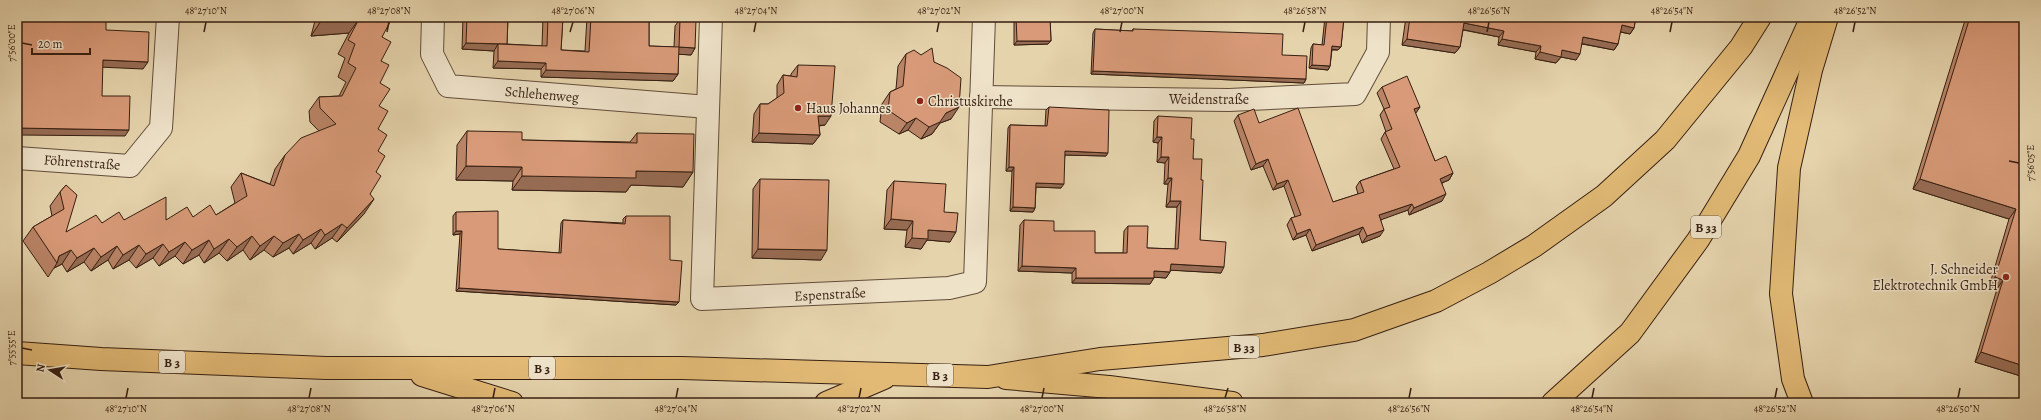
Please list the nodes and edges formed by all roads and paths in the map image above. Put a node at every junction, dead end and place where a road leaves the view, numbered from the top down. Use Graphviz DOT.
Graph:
graph roads {
  1 [pos="168,17"];
  2 [pos="433,17"];
  3 [pos="711,17"];
  4 [pos="984,17"];
  5 [pos="1379,17"];
  6 [pos="1760,17"];
  7 [pos="1812,17"];
  8 [pos="1827,17"];
  9 [pos="981,97"];
  10 [pos="708,107"];
  11 [pos="17,158"];
  12 [pos="17,353"];
  13 [pos="402,368"];
  14 [pos="892,374"];
  15 [pos="988,377"];
  16 [pos="512,403"];
  17 [pos="826,403"];
  18 [pos="1232,403"];
  19 [pos="1553,403"];
  20 [pos="1802,403"];
  1 -- 11 [label="street, Föhrenstraße"];
  2 -- 10 [label="street, Schlehenweg"];
  3 -- 10 [label="street, Espenstraße"];
  4 -- 9 [label="street, Espenstraße"];
  5 -- 9 [label="street, Weidenstraße"];
  6 -- 15 [label="main road, B 33"];
  7 -- 19 [label="main road, B 33"];
  8 -- 20 [label="main road"];
  9 -- 10 [label="street, Espenstraße"];
  12 -- 13 [label="main road, B 3"];
  13 -- 14 [label="main road, B 3"];
  13 -- 16 [label="main road"];
  14 -- 15 [label="main road, B 3"];
  14 -- 17 [label="main road"];
  15 -- 18 [label="main road, B 3"];
}
